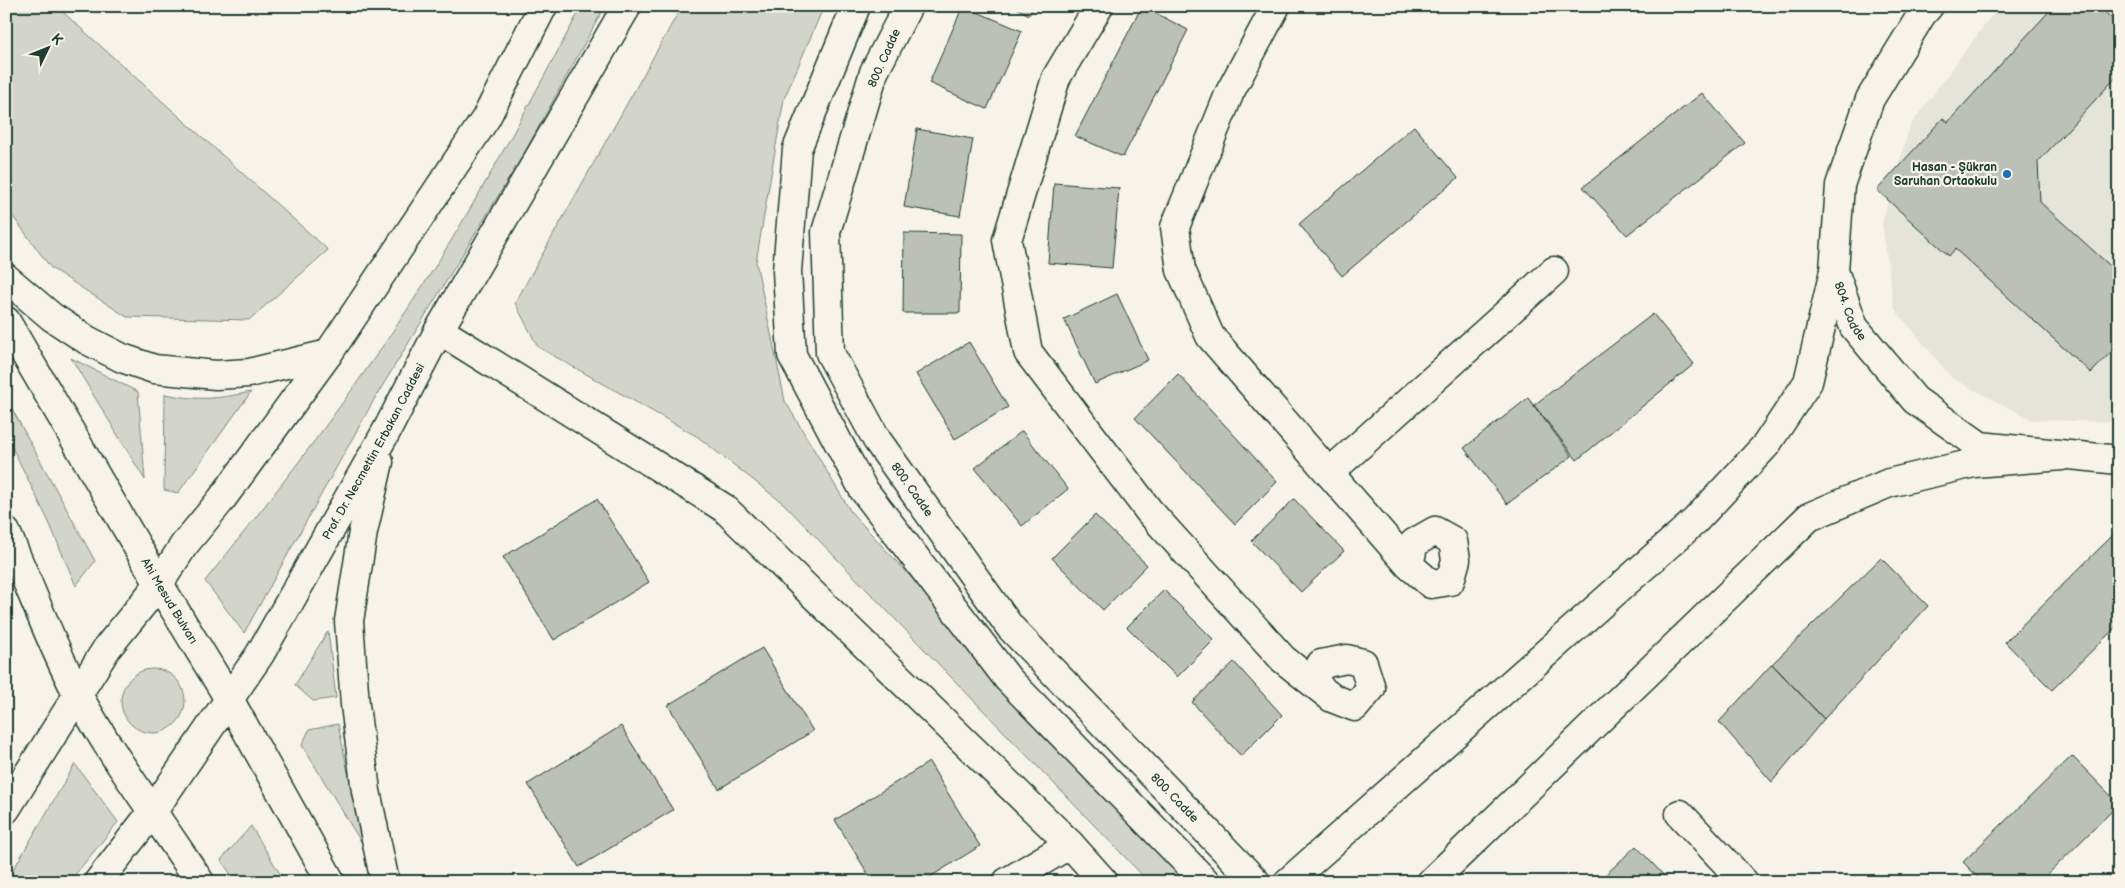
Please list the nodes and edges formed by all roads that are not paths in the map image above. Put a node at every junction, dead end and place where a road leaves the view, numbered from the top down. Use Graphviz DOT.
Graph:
graph roads {
  1 [pos="543,6"];
  2 [pos="627,6"];
  3 [pos="856,6"];
  4 [pos="908,6"];
  5 [pos="1099,6"];
  6 [pos="1276,6"];
  7 [pos="1929,6"];
  8 [pos="1554,271"];
  9 [pos="1834,271"];
  10 [pos="6,278"];
  11 [pos="6,321"];
  12 [pos="439,330"];
  13 [pos="328,354"];
  14 [pos="386,432"];
  15 [pos="2062,456"];
  16 [pos="2119,460"];
  17 [pos="1329,473"];
  18 [pos="6,532"];
  19 [pos="1409,565"];
  20 [pos="159,584"];
  21 [pos="1313,683"];
  22 [pos="77,693"];
  23 [pos="229,699"];
  24 [pos="6,809"];
  25 [pos="153,811"];
  26 [pos="1680,814"];
  27 [pos="1070,844"];
  28 [pos="98,882"];
  29 [pos="200,882"];
  30 [pos="331,882"];
  31 [pos="385,882"];
  32 [pos="1007,882"];
  33 [pos="1104,882"];
  34 [pos="1206,882"];
  35 [pos="1256,882"];
  36 [pos="1288,882"];
  37 [pos="1431,882"];
  38 [pos="1744,882"];
  1 -- 13 [label="street"];
  2 -- 12 [label="street, Prof. Dr. Necmettin Erbakan Caddesi"];
  3 -- 34 [label="street"];
  4 -- 35 [label="street, 800. Cadde"];
  5 -- 21 [label="street"];
  6 -- 17 [label="street"];
  7 -- 9 [label="street, 804. Cadde"];
  8 -- 17 [label="street"];
  9 -- 15 [label="street, 804. Cadde"];
  9 -- 36 [label="street"];
  10 -- 13 [label="street"];
  11 -- 20 [label="street, Ahi Mesud Bulvarı"];
  12 -- 14 [label="street, Prof. Dr. Necmettin Erbakan Caddesi"];
  12 -- 27 [label="street"];
  13 -- 20 [label="street"];
  14 -- 23 [label="street, Prof. Dr. Necmettin Erbakan Caddesi"];
  14 -- 31 [label="street"];
  15 -- 16 [label="street, 804. Cadde"];
  15 -- 37 [label="street"];
  17 -- 19 [label="street"];
  18 -- 22 [label="street"];
  20 -- 22 [label="street"];
  20 -- 23 [label="street, Ahi Mesud Bulvarı"];
  22 -- 24 [label="street"];
  22 -- 25 [label="street"];
  23 -- 25 [label="street, Prof. Dr. Necmettin Erbakan Caddesi"];
  23 -- 30 [label="street, Ahi Mesud Bulvarı"];
  25 -- 28 [label="street, Prof. Dr. Necmettin Erbakan Caddesi"];
  25 -- 29 [label="street"];
  26 -- 38 [label="street"];
  27 -- 32 [label="street"];
  27 -- 33 [label="street"];
}
